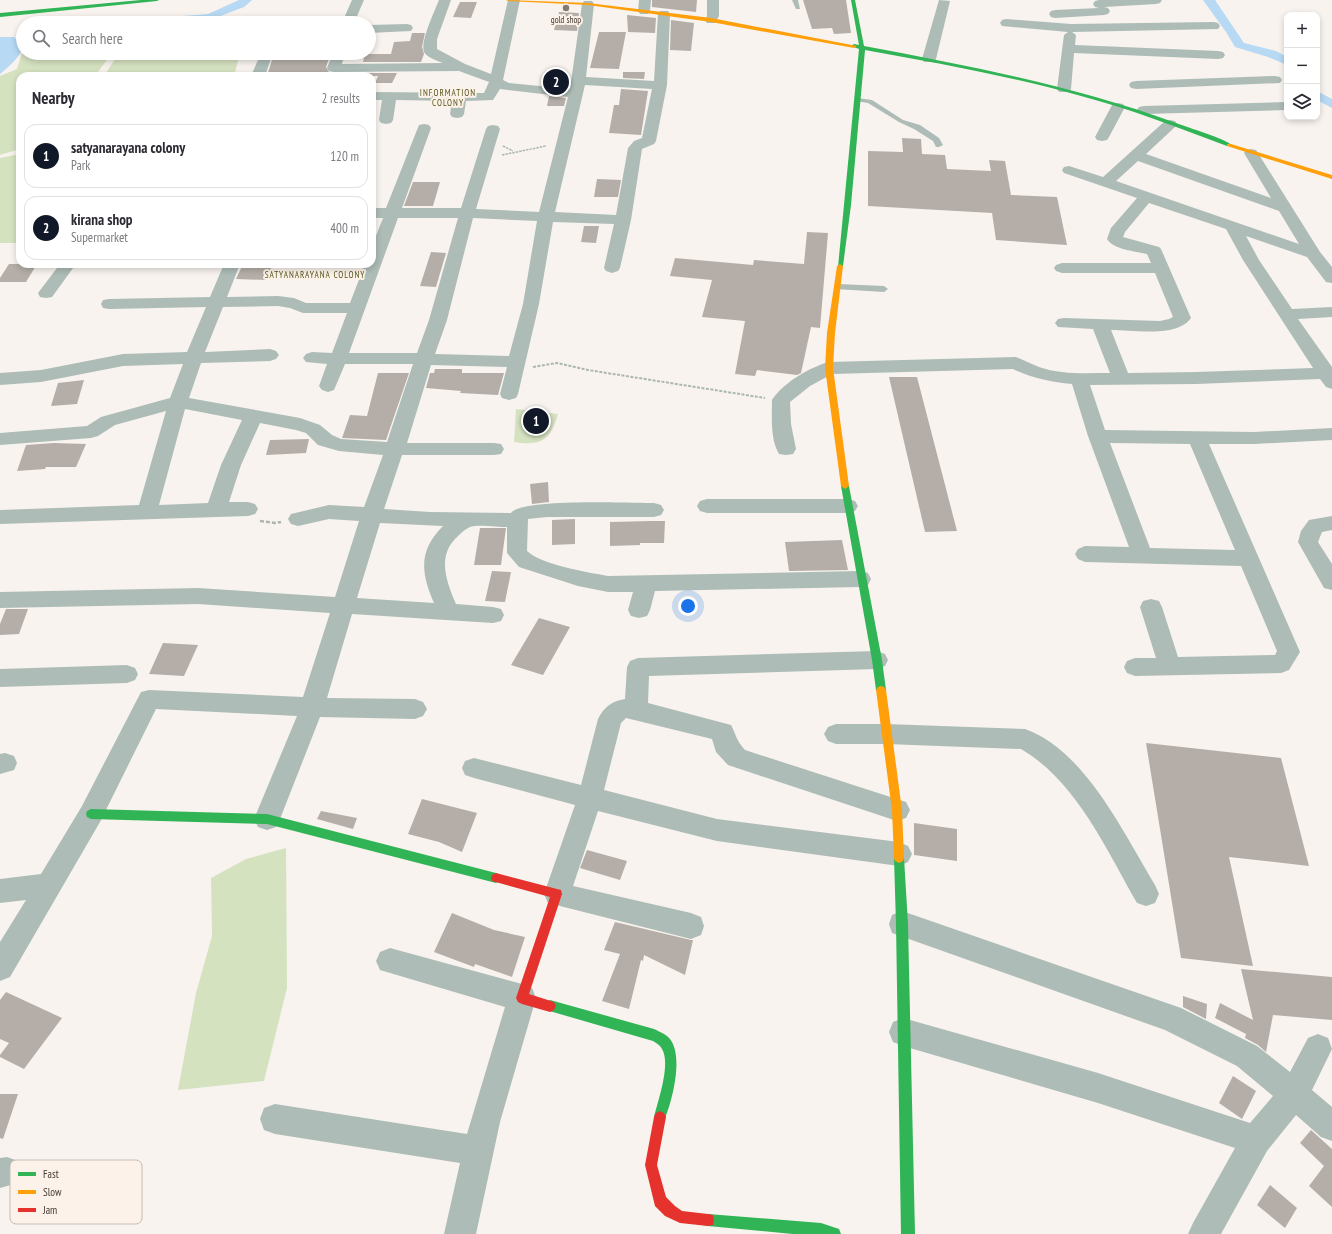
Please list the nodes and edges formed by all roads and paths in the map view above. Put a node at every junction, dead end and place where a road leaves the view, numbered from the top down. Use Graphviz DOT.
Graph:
graph roads {
  1 [pos="151,0"];
  2 [pos="358,0"];
  3 [pos="445,0"];
  4 [pos="508,0"];
  5 [pos="514,0"];
  6 [pos="713,0"];
  7 [pos="795,0"];
  8 [pos="853,0"];
  9 [pos="944,0"];
  10 [pos="1156,0"];
  11 [pos="583,3"];
  12 [pos="644,5"];
  13 [pos="1100,5"];
  14 [pos="798,8"];
  15 [pos="664,14"];
  16 [pos="1056,14"];
  17 [pos="0,15"];
  18 [pos="351,16"];
  19 [pos="711,20"];
  20 [pos="1006,23"];
  21 [pos="1214,26"];
  22 [pos="407,28"];
  23 [pos="1071,28"];
  24 [pos="1120,28"];
  25 [pos="376,29"];
  26 [pos="862,48"];
  27 [pos="1068,49"];
  28 [pos="1218,55"];
  29 [pos="929,59"];
  30 [pos="265,60"];
  31 [pos="337,60"];
  32 [pos="460,67"];
  33 [pos="1132,71"];
  34 [pos="260,72"];
  35 [pos="333,72"];
  36 [pos="1275,80"];
  37 [pos="496,81"];
  38 [pos="660,85"];
  39 [pos="1136,85"];
  40 [pos="577,87"];
  41 [pos="1064,89"];
  42 [pos="381,95"];
  43 [pos="460,96"];
  44 [pos="857,100"];
  45 [pos="1284,106"];
  46 [pos="1118,107"];
  47 [pos="1144,113"];
  48 [pos="457,114"];
  49 [pos="386,120"];
  50 [pos="1170,124"];
  51 [pos="424,128"];
  52 [pos="493,128"];
  53 [pos="1102,137"];
  54 [pos="939,145"];
  55 [pos="563,146"];
  56 [pos="1251,153"];
  57 [pos="1136,155"];
  58 [pos="484,160"];
  59 [pos="1069,170"];
  60 [pos="1332,177"];
  61 [pos="1106,182"];
  62 [pos="1146,197"];
  63 [pos="1284,208"];
  64 [pos="376,213"];
  65 [pos="391,213"];
  66 [pos="467,213"];
  67 [pos="546,216"];
  68 [pos="624,220"];
  69 [pos="1232,226"];
  70 [pos="376,254"];
  71 [pos="1313,254"];
  72 [pos="65,268"];
  73 [pos="230,268"];
  74 [pos="371,268"];
  75 [pos="612,268"];
  76 [pos="1062,268"];
  77 [pos="1161,268"];
  78 [pos="1332,278"];
  79 [pos="838,287"];
  80 [pos="884,289"];
  81 [pos="46,294"];
  82 [pos="217,302"];
  83 [pos="109,304"];
  84 [pos="356,308"];
  85 [pos="1332,312"];
  86 [pos="1287,314"];
  87 [pos="1064,323"];
  88 [pos="1100,324"];
  89 [pos="270,355"];
  90 [pos="194,358"];
  91 [pos="312,358"];
  92 [pos="337,359"];
  93 [pos="424,359"];
  94 [pos="516,366"];
  95 [pos="829,368"];
  96 [pos="1330,376"];
  97 [pos="1122,378"];
  98 [pos="0,379"];
  99 [pos="1079,379"];
  100 [pos="328,386"];
  101 [pos="509,394"];
  102 [pos="781,400"];
  103 [pos="178,402"];
  104 [pos="254,415"];
  105 [pos="1332,434"];
  106 [pos="1098,436"];
  107 [pos="1197,438"];
  108 [pos="0,439"];
  109 [pos="394,449"];
  110 [pos="494,449"];
  111 [pos="786,449"];
  112 [pos="707,506"];
  113 [pos="848,506"];
  114 [pos="248,509"];
  115 [pos="216,510"];
  116 [pos="654,510"];
  117 [pos="147,512"];
  118 [pos="372,514"];
  119 [pos="0,517"];
  120 [pos="298,519"];
  121 [pos="467,520"];
  122 [pos="518,520"];
  123 [pos="1332,523"];
  124 [pos="1085,554"];
  125 [pos="1143,556"];
  126 [pos="1249,558"];
  127 [pos="860,579"];
  128 [pos="1332,582"];
  129 [pos="646,584"];
  130 [pos="0,600"];
  131 [pos="343,604"];
  132 [pos="1150,607"];
  133 [pos="639,610"];
  134 [pos="448,611"];
  135 [pos="493,615"];
  136 [pos="877,660"];
  137 [pos="1170,666"];
  138 [pos="1135,668"];
  139 [pos="127,674"];
  140 [pos="0,678"];
  141 [pos="312,707"];
  142 [pos="415,709"];
  143 [pos="636,710"];
  144 [pos="836,734"];
  145 [pos="886,734"];
  146 [pos="474,768"];
  147 [pos="590,798"];
  148 [pos="897,810"];
  149 [pos="91,814"];
  150 [pos="266,819"];
  151 [pos="899,854"];
  152 [pos="48,885"];
  153 [pos="0,891"];
  154 [pos="557,894"];
  155 [pos="1146,894"];
  156 [pos="902,924"];
  157 [pos="691,926"];
  158 [pos="390,961"];
  159 [pos="0,968"];
  160 [pos="522,998"];
  161 [pos="903,1032"];
  162 [pos="1318,1048"];
  163 [pos="1294,1094"];
  164 [pos="275,1119"];
  165 [pos="1332,1126"];
  166 [pos="1256,1140"];
  167 [pos="478,1151"];
  168 [pos="460,1234"];
  169 [pos="834,1234"];
  170 [pos="908,1234"];
  171 [pos="1204,1234"];
  1 -- 17 [label="street"];
  2 -- 18 [label="street"];
  3 -- 32 [label="street"];
  4 -- 5 [label="street"];
  5 -- 11 [label="street"];
  5 -- 37 [label="street"];
  6 -- 19 [label="street"];
  7 -- 14 [label="lane"];
  8 -- 26 [label="street"];
  9 -- 29 [label="street"];
  10 -- 13 [label="street"];
  11 -- 12 [label="street"];
  11 -- 40 [label="street"];
  12 -- 15 [label="street"];
  13 -- 16 [label="street"];
  13 -- 24 [label="street"];
  15 -- 19 [label="street"];
  15 -- 38 [label="street"];
  19 -- 26 [label="street"];
  20 -- 23 [label="street"];
  21 -- 24 [label="street"];
  22 -- 25 [label="street"];
  23 -- 24 [label="street"];
  23 -- 27 [label="street"];
  26 -- 29 [label="street"];
  26 -- 44 [label="street"];
  27 -- 28 [label="street"];
  27 -- 41 [label="street"];
  29 -- 41 [label="street"];
  30 -- 34 [label="street"];
  31 -- 35 [label="street"];
  32 -- 35 [label="street"];
  32 -- 37 [label="street"];
  33 -- 39 [label="street"];
  36 -- 39 [label="street"];
  37 -- 40 [label="street"];
  37 -- 43 [label="street"];
  38 -- 40 [label="street"];
  38 -- 68 [label="street"];
  39 -- 47 [label="street"];
  40 -- 55 [label="street"];
  41 -- 46 [label="street"];
  42 -- 43 [label="street"];
  42 -- 49 [label="street"];
  43 -- 48 [label="street"];
  44 -- 54 [label="lane"];
  44 -- 79 [label="street"];
  45 -- 47 [label="street"];
  46 -- 47 [label="street"];
  46 -- 53 [label="street"];
  47 -- 50 [label="street"];
  50 -- 56 [label="street"];
  50 -- 57 [label="street"];
  51 -- 65 [label="street"];
  52 -- 58 [label="street"];
  55 -- 58 [label="path"];
  55 -- 67 [label="street"];
  56 -- 60 [label="street"];
  56 -- 63 [label="street"];
  57 -- 61 [label="street"];
  57 -- 63 [label="street"];
  58 -- 66 [label="street"];
  59 -- 61 [label="street"];
  61 -- 62 [label="street"];
  62 -- 69 [label="street"];
  62 -- 77 [label="street"];
  63 -- 71 [label="street"];
  64 -- 65 [label="street"];
  65 -- 66 [label="street"];
  65 -- 70 [label="street"];
  66 -- 67 [label="street"];
  66 -- 93 [label="street"];
  67 -- 68 [label="street"];
  67 -- 94 [label="street"];
  68 -- 75 [label="street"];
  69 -- 71 [label="street"];
  69 -- 86 [label="street"];
  71 -- 78 [label="street"];
  72 -- 81 [label="street"];
  73 -- 82 [label="street"];
  74 -- 84 [label="street"];
  76 -- 77 [label="street"];
  77 -- 88 [label="street"];
  79 -- 80 [label="lane"];
  79 -- 95 [label="street"];
  82 -- 83 [label="street"];
  82 -- 84 [label="street"];
  82 -- 90 [label="street"];
  84 -- 92 [label="street"];
  85 -- 86 [label="street"];
  86 -- 96 [label="street"];
  87 -- 88 [label="street"];
  88 -- 97 [label="street"];
  89 -- 90 [label="street"];
  90 -- 98 [label="street"];
  90 -- 103 [label="street"];
  91 -- 92 [label="street"];
  92 -- 93 [label="street"];
  92 -- 100 [label="street"];
  93 -- 94 [label="street"];
  93 -- 109 [label="street"];
  94 -- 101 [label="street"];
  94 -- 102 [label="path"];
  95 -- 99 [label="street"];
  95 -- 102 [label="street"];
  95 -- 113 [label="street"];
  96 -- 97 [label="street"];
  97 -- 99 [label="street"];
  99 -- 106 [label="street"];
  102 -- 111 [label="street"];
  103 -- 104 [label="street"];
  103 -- 108 [label="street"];
  103 -- 117 [label="street"];
  104 -- 109 [label="street"];
  104 -- 115 [label="street"];
  105 -- 107 [label="street"];
  106 -- 107 [label="street"];
  106 -- 125 [label="street"];
  107 -- 126 [label="street"];
  109 -- 110 [label="street"];
  109 -- 118 [label="street"];
  112 -- 113 [label="street"];
  113 -- 127 [label="street"];
  114 -- 115 [label="street"];
  114 -- 120 [label="path"];
  115 -- 117 [label="street"];
  116 -- 122 [label="street"];
  117 -- 119 [label="street"];
  118 -- 120 [label="street"];
  118 -- 121 [label="street"];
  118 -- 131 [label="street"];
  121 -- 122 [label="street"];
  121 -- 134 [label="street"];
  122 -- 129 [label="street"];
  123 -- 128 [label="street"];
  124 -- 125 [label="street"];
  125 -- 126 [label="street"];
  126 -- 137 [label="street"];
  127 -- 129 [label="street"];
  127 -- 136 [label="street"];
  129 -- 133 [label="street"];
  130 -- 131 [label="street"];
  131 -- 134 [label="street"];
  131 -- 141 [label="street"];
  132 -- 137 [label="street"];
  134 -- 135 [label="street"];
  136 -- 143 [label="street"];
  136 -- 145 [label="street"];
  137 -- 138 [label="street"];
  139 -- 140 [label="street"];
  141 -- 142 [label="street"];
  141 -- 149 [label="street"];
  141 -- 150 [label="street"];
  143 -- 147 [label="street"];
  143 -- 148 [label="street"];
  144 -- 145 [label="street"];
  145 -- 148 [label="street"];
  145 -- 155 [label="street"];
  146 -- 147 [label="street"];
  147 -- 151 [label="street"];
  147 -- 154 [label="street"];
  148 -- 151 [label="street"];
  149 -- 150 [label="street"];
  149 -- 152 [label="street"];
  150 -- 154 [label="street"];
  151 -- 156 [label="street"];
  152 -- 153 [label="street"];
  152 -- 159 [label="street"];
  154 -- 157 [label="street"];
  154 -- 160 [label="street"];
  156 -- 161 [label="street"];
  156 -- 163 [label="street"];
  158 -- 160 [label="street"];
  160 -- 167 [label="street"];
  160 -- 169 [label="street"];
  161 -- 166 [label="street"];
  161 -- 170 [label="street"];
  162 -- 163 [label="street"];
  163 -- 165 [label="street"];
  163 -- 166 [label="street"];
  164 -- 167 [label="street"];
  166 -- 171 [label="street"];
  167 -- 168 [label="street"];
}
